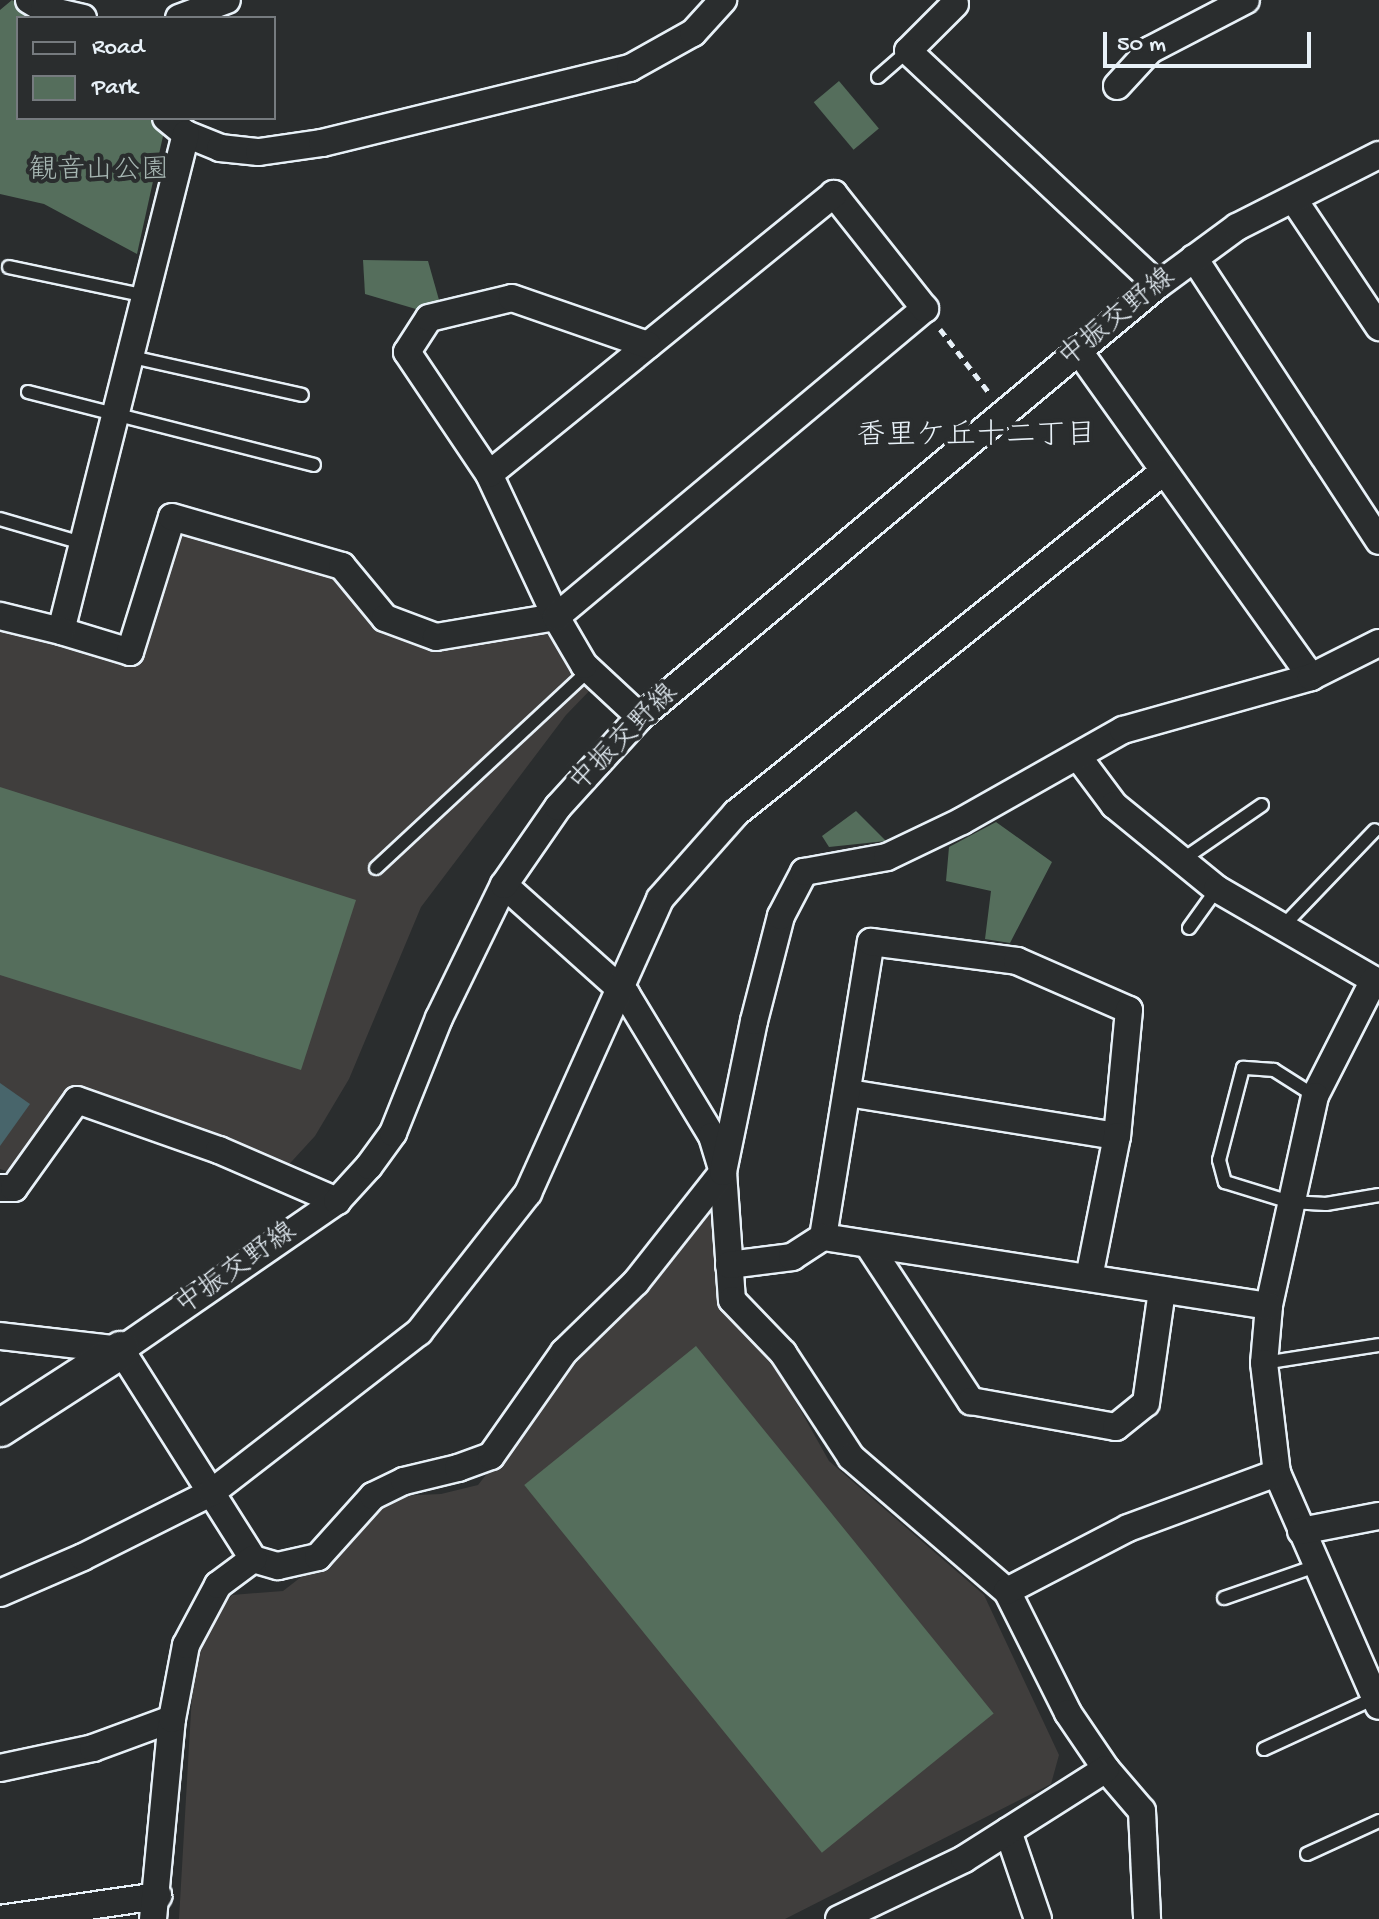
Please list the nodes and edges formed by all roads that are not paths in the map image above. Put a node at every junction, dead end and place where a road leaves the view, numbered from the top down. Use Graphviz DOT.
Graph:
graph roads {
  1 [pos="29,0"];
  2 [pos="227,0"];
  3 [pos="723,0"];
  4 [pos="1246,0"];
  5 [pos="955,4"];
  6 [pos="74,16"];
  7 [pos="184,16"];
  8 [pos="908,51"];
  9 [pos="878,77"];
  10 [pos="1117,86"];
  11 [pos="176,126"];
  12 [pos="1379,155"];
  13 [pos="1294,200"];
  14 [pos="1194,258"];
  15 [pos="9,267"];
  16 [pos="1158,285"];
  17 [pos="147,296"];
  18 [pos="1379,327"];
  19 [pos="648,345"];
  20 [pos="1078,350"];
  21 [pos="132,357"];
  22 [pos="28,392"];
  23 [pos="302,395"];
  24 [pos="117,416"];
  25 [pos="314,465"];
  26 [pos="1163,472"];
  27 [pos="489,474"];
  28 [pos="0,519"];
  29 [pos="1379,541"];
  30 [pos="86,544"];
  31 [pos="0,616"];
  32 [pos="556,617"];
  33 [pos="61,631"];
  34 [pos="1379,643"];
  35 [pos="589,670"];
  36 [pos="1311,677"];
  37 [pos="640,717"];
  38 [pos="1079,758"];
  39 [pos="1262,805"];
  40 [pos="1375,830"];
  41 [pos="1182,861"];
  42 [pos="376,868"];
  43 [pos="504,885"];
  44 [pos="1217,889"];
  45 [pos="1282,927"];
  46 [pos="1189,928"];
  47 [pos="1375,976"];
  48 [pos="617,987"];
  49 [pos="848,1093"];
  50 [pos="1315,1096"];
  51 [pos="1117,1136"];
  52 [pos="723,1172"];
  53 [pos="7,1180"];
  54 [pos="1379,1195"];
  55 [pos="337,1201"];
  56 [pos="1290,1202"];
  57 [pos="823,1237"];
  58 [pos="869,1246"];
  59 [pos="729,1265"];
  60 [pos="1089,1277"];
  61 [pos="1162,1290"];
  62 [pos="1269,1306"];
  63 [pos="0,1336"];
  64 [pos="1379,1345"];
  65 [pos="121,1350"];
  66 [pos="1264,1363"];
  67 [pos="0,1428"];
  68 [pos="1277,1473"];
  69 [pos="212,1492"];
  70 [pos="1379,1516"];
  71 [pos="1301,1531"];
  72 [pos="253,1559"];
  73 [pos="1316,1566"];
  74 [pos="1007,1591"];
  75 [pos="0,1593"];
  76 [pos="1224,1598"];
  77 [pos="1377,1702"];
  78 [pos="172,1719"];
  79 [pos="1264,1749"];
  80 [pos="0,1768"];
  81 [pos="1106,1769"];
  82 [pos="1379,1821"];
  83 [pos="1008,1831"];
  84 [pos="1307,1854"];
  85 [pos="156,1908"];
  86 [pos="0,1919"];
  87 [pos="839,1919"];
  88 [pos="1038,1919"];
  89 [pos="1147,1919"];
  1 -- 6 [label="street"];
  2 -- 7 [label="street"];
  3 -- 11 [label="street"];
  4 -- 10 [label="street"];
  5 -- 8 [label="street"];
  8 -- 9 [label="lane"];
  8 -- 16 [label="street"];
  11 -- 17 [label="street"];
  12 -- 13 [label="street, 中振交野線"];
  13 -- 14 [label="street, 中振交野線"];
  13 -- 18 [label="street"];
  14 -- 16 [label="street, 中振交野線"];
  14 -- 29 [label="street"];
  15 -- 17 [label="lane"];
  16 -- 20 [label="street, 中振交野線"];
  17 -- 21 [label="street"];
  19 -- 27 [label="street"];
  19 -- 27 [label="street"];
  19 -- 32 [label="street"];
  20 -- 26 [label="street"];
  20 -- 37 [label="street, 中振交野線"];
  21 -- 23 [label="lane"];
  21 -- 24 [label="street"];
  22 -- 24 [label="lane"];
  24 -- 25 [label="lane"];
  24 -- 30 [label="street"];
  26 -- 36 [label="street"];
  26 -- 48 [label="street"];
  27 -- 32 [label="street"];
  28 -- 30 [label="lane"];
  30 -- 33 [label="street"];
  31 -- 33 [label="street"];
  32 -- 33 [label="street"];
  32 -- 35 [label="street"];
  34 -- 36 [label="street"];
  35 -- 37 [label="street"];
  35 -- 42 [label="lane"];
  36 -- 38 [label="street"];
  37 -- 43 [label="street, 中振交野線"];
  38 -- 41 [label="street"];
  38 -- 52 [label="street"];
  39 -- 41 [label="lane"];
  40 -- 45 [label="lane"];
  41 -- 44 [label="street"];
  43 -- 48 [label="street"];
  43 -- 55 [label="street, 中振交野線"];
  44 -- 45 [label="street"];
  44 -- 46 [label="lane"];
  45 -- 47 [label="street"];
  47 -- 50 [label="street"];
  48 -- 52 [label="street"];
  48 -- 69 [label="street"];
  49 -- 51 [label="street"];
  49 -- 51 [label="street"];
  49 -- 57 [label="street"];
  50 -- 56 [label="street"];
  50 -- 56 [label="lane"];
  51 -- 60 [label="street"];
  52 -- 59 [label="street"];
  52 -- 72 [label="street"];
  53 -- 55 [label="street"];
  54 -- 56 [label="lane"];
  55 -- 65 [label="street, 中振交野線"];
  56 -- 62 [label="street"];
  57 -- 58 [label="street"];
  57 -- 59 [label="street"];
  58 -- 60 [label="street"];
  58 -- 61 [label="street"];
  59 -- 74 [label="street"];
  60 -- 61 [label="street"];
  61 -- 62 [label="street"];
  62 -- 66 [label="street"];
  63 -- 65 [label="street"];
  64 -- 66 [label="lane"];
  65 -- 67 [label="street, 中振交野線"];
  65 -- 69 [label="street"];
  66 -- 68 [label="street"];
  68 -- 71 [label="street"];
  68 -- 74 [label="street"];
  69 -- 72 [label="street"];
  69 -- 75 [label="street"];
  70 -- 71 [label="street"];
  71 -- 73 [label="street"];
  72 -- 78 [label="street"];
  73 -- 76 [label="lane"];
  73 -- 77 [label="street"];
  74 -- 81 [label="street"];
  77 -- 79 [label="lane"];
  78 -- 80 [label="street"];
  78 -- 85 [label="street"];
  81 -- 83 [label="street"];
  81 -- 89 [label="street"];
  82 -- 84 [label="lane"];
  83 -- 87 [label="street"];
  83 -- 88 [label="street"];
  85 -- 86 [label="street"];
}
